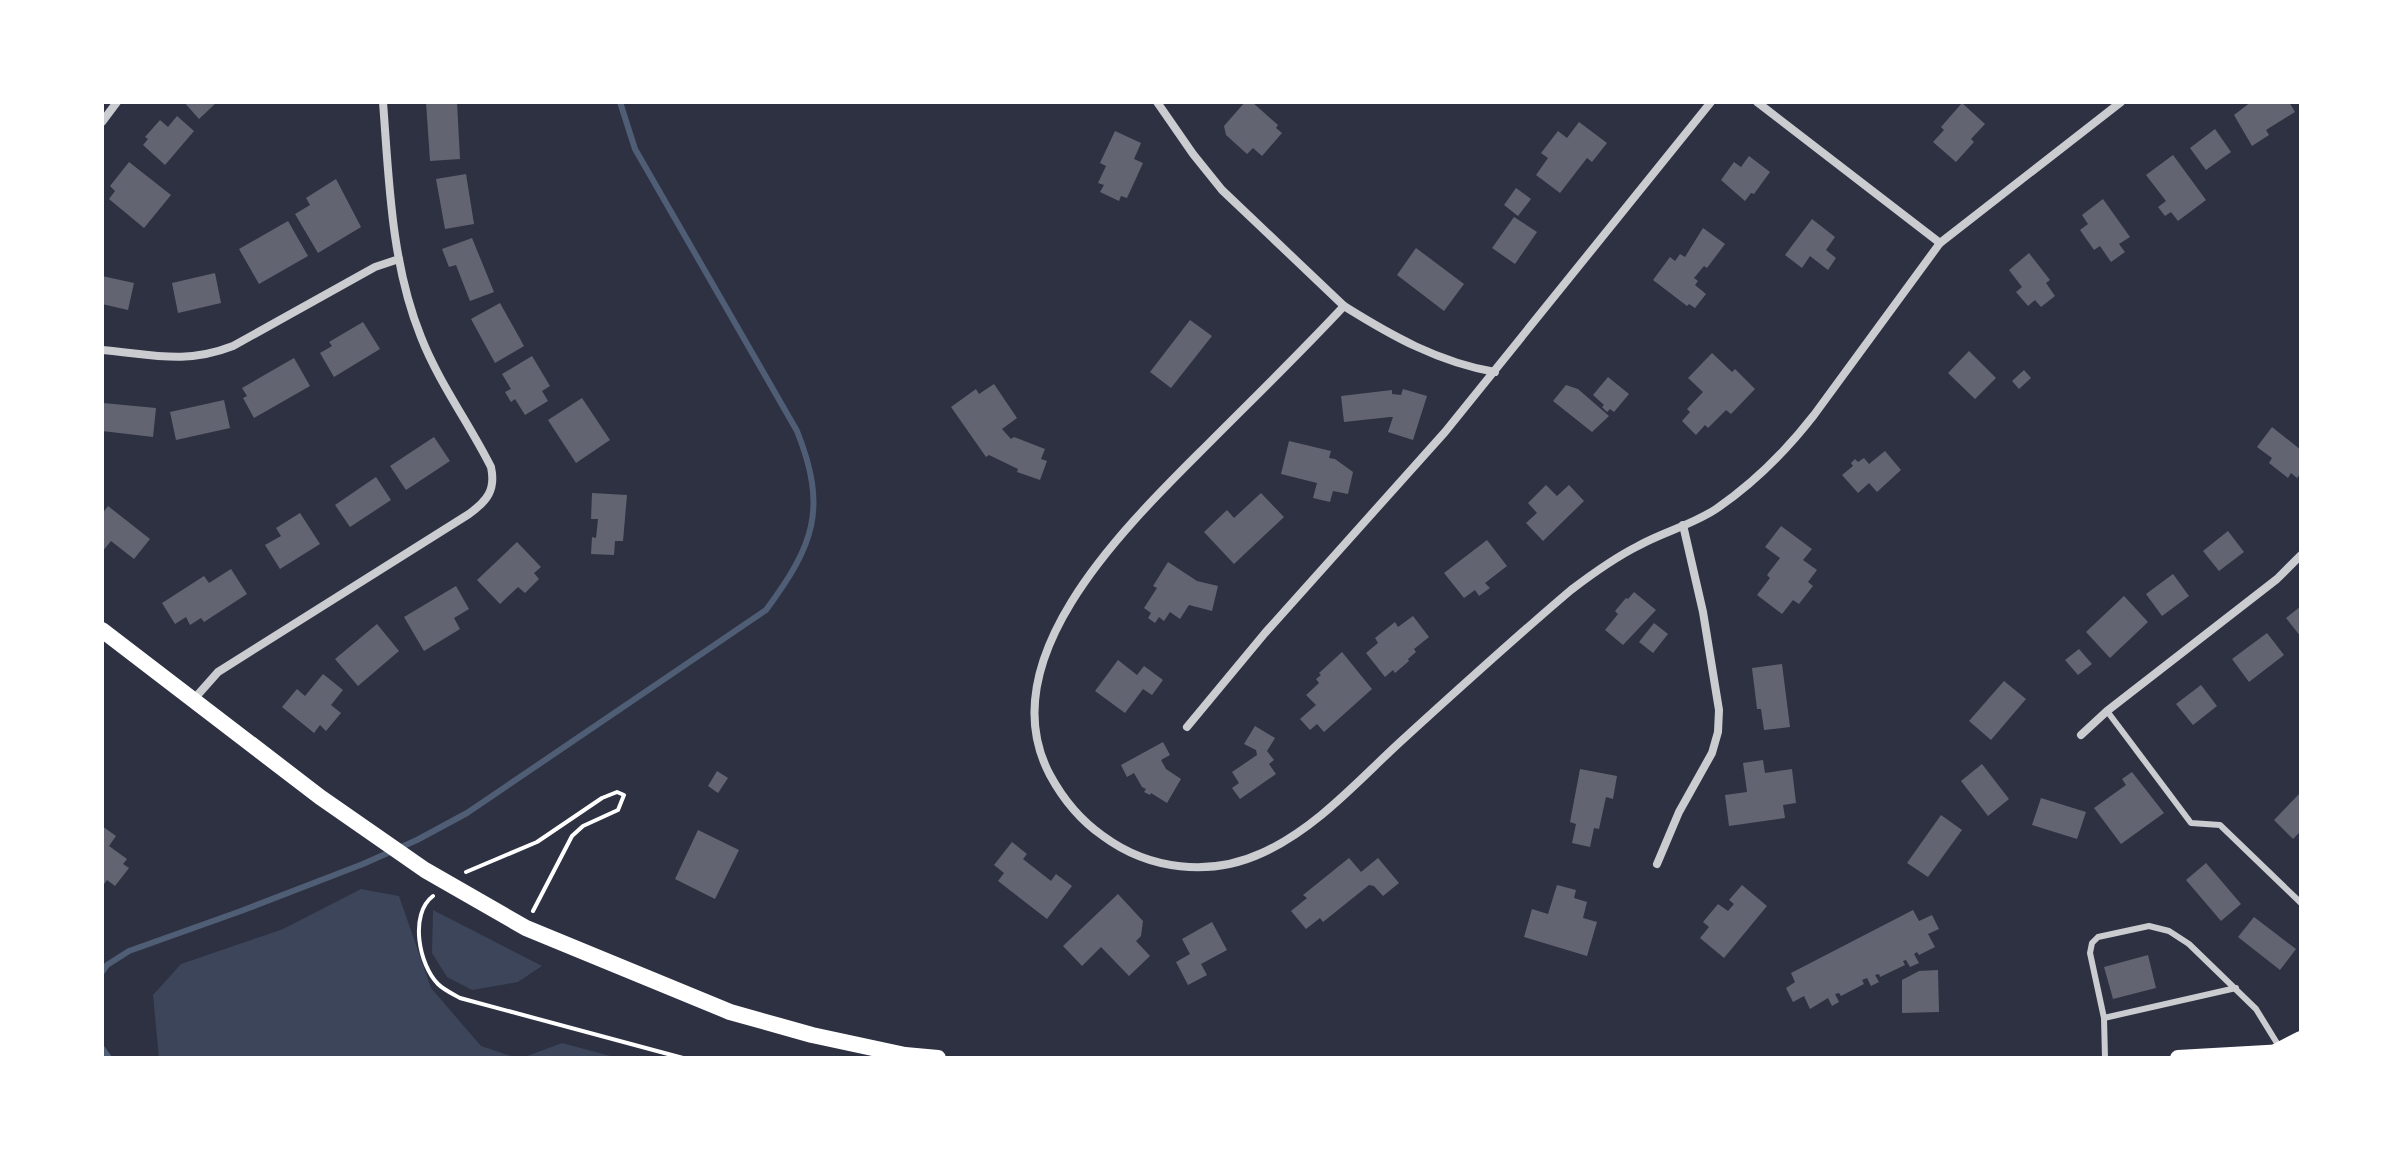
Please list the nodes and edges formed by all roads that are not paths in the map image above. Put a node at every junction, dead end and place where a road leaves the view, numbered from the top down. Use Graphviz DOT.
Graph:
graph roads {
  1 [pos="117,102"];
  2 [pos="383,102"];
  3 [pos="1157,102"];
  4 [pos="1711,102"];
  5 [pos="1757,102"];
  6 [pos="2121,102"];
  7 [pos="102,122"];
  8 [pos="1940,243"];
  9 [pos="399,259"];
  10 [pos="1344,306"];
  11 [pos="102,350"];
  12 [pos="1495,372"];
  13 [pos="1683,525"];
  14 [pos="2301,555"];
  15 [pos="102,630"];
  16 [pos="194,699"];
  17 [pos="2107,711"];
  18 [pos="1187,727"];
  19 [pos="2081,735"];
  20 [pos="1657,864"];
  21 [pos="2301,903"];
  22 [pos="2236,988"];
  23 [pos="2104,1018"];
  24 [pos="2301,1040"];
  25 [pos="2281,1054"];
  26 [pos="938,1058"];
  27 [pos="2105,1058"];
  28 [pos="2178,1058"];
  1 -- 7 [label="street"];
  2 -- 9 [label="street"];
  3 -- 10 [label="street"];
  4 -- 12 [label="street"];
  5 -- 8 [label="street"];
  6 -- 8 [label="street"];
  8 -- 13 [label="street"];
  9 -- 11 [label="street"];
  9 -- 16 [label="street"];
  10 -- 12 [label="street"];
  10 -- 13 [label="street"];
  12 -- 18 [label="street"];
  13 -- 20 [label="street"];
  14 -- 17 [label="street"];
  15 -- 16 [label="main road"];
  16 -- 26 [label="main road"];
  17 -- 19 [label="street"];
  17 -- 21 [label="lane"];
  22 -- 23 [label="lane"];
  22 -- 23 [label="lane"];
  22 -- 25 [label="lane"];
  23 -- 27 [label="lane"];
  24 -- 25 [label="main road"];
  25 -- 28 [label="main road"];
}
